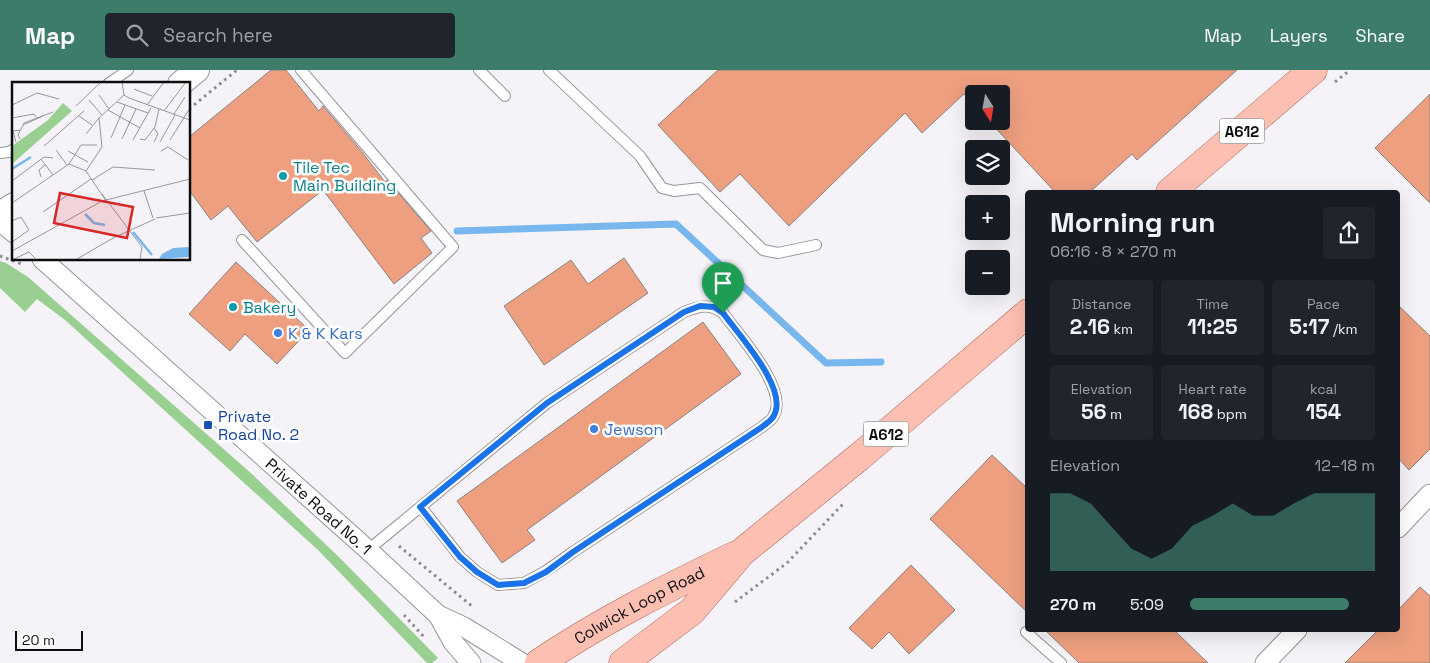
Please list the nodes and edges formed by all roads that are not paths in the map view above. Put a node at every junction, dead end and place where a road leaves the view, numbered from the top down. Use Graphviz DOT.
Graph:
graph roads {
  1 [pos="128,70"];
  2 [pos="197,70"];
  3 [pos="301,70"];
  4 [pos="479,70"];
  5 [pos="549,70"];
  6 [pos="1314,70"];
  7 [pos="111,82"];
  8 [pos="182,82"];
  9 [pos="505,96"];
  10 [pos="1172,190"];
  11 [pos="12,207"];
  12 [pos="0,214"];
  13 [pos="0,221"];
  14 [pos="12,232"];
  15 [pos="242,240"];
  16 [pos="816,245"];
  17 [pos="43,260"];
  18 [pos="1025,317"];
  19 [pos="1429,498"];
  20 [pos="420,507"];
  21 [pos="1400,526"];
  22 [pos="368,550"];
  23 [pos="742,552"];
  24 [pos="438,615"];
  25 [pos="1026,632"];
  26 [pos="1295,632"];
  27 [pos="471,663"];
  28 [pos="522,663"];
  29 [pos="539,663"];
  30 [pos="623,663"];
  31 [pos="1061,663"];
  32 [pos="1265,663"];
  1 -- 7 [label="lane"];
  2 -- 8 [label="street"];
  3 -- 15 [label="lane"];
  4 -- 9 [label="lane"];
  5 -- 16 [label="lane"];
  6 -- 10 [label="main road, A612"];
  11 -- 12 [label="street"];
  13 -- 14 [label="street"];
  17 -- 22 [label="street, Private Road No. 1"];
  18 -- 23 [label="main road, Colwick Loop Road / A612"];
  19 -- 21 [label="street"];
  20 -- 20 [label="lane"];
  20 -- 22 [label="lane"];
  22 -- 24 [label="street, Private Road No. 1"];
  23 -- 29 [label="main road, Colwick Loop Road / A612"];
  23 -- 30 [label="main road, Colwick Loop Road / A612"];
  24 -- 27 [label="street, Private Road No. 1"];
  24 -- 28 [label="street, Private Road No. 1"];
  25 -- 31 [label="lane"];
  26 -- 32 [label="street"];
}
